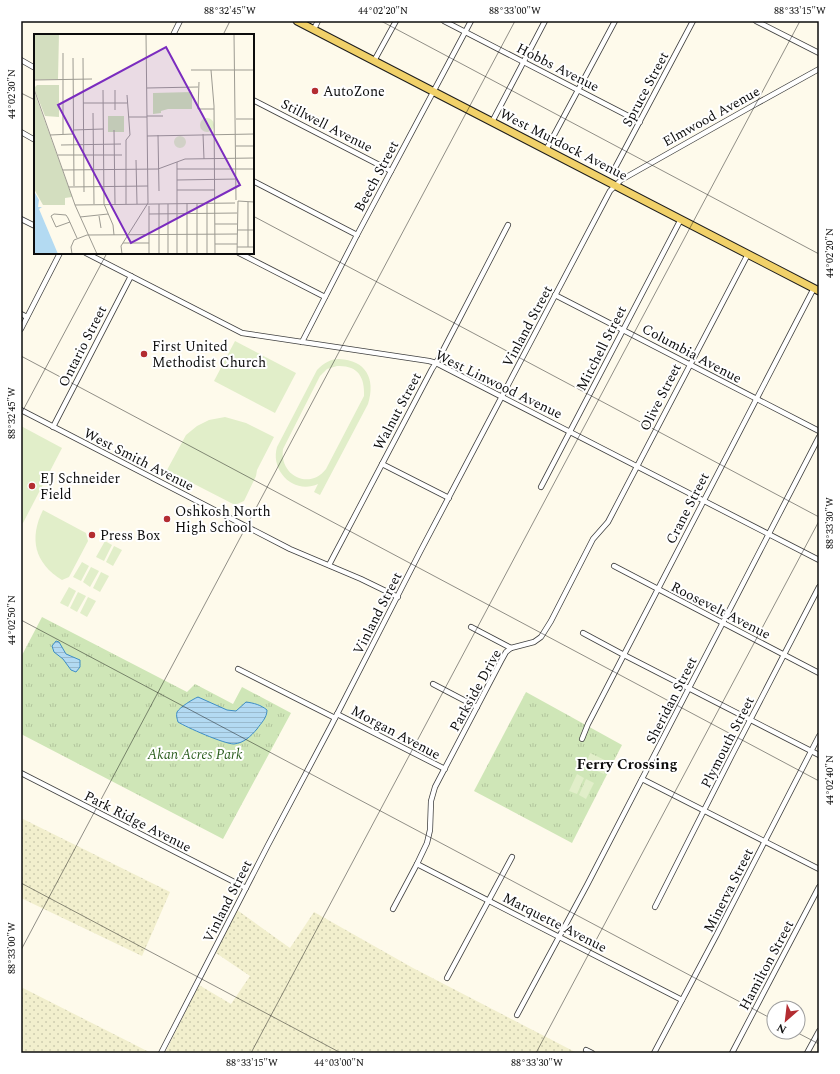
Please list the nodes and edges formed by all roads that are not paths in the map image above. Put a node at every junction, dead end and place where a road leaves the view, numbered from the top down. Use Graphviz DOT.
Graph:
graph roads {
  1 [pos="180,21"];
  2 [pos="297,21"];
  3 [pos="318,21"];
  4 [pos="396,21"];
  5 [pos="444,21"];
  6 [pos="471,21"];
  7 [pos="545,21"];
  8 [pos="615,21"];
  9 [pos="692,21"];
  10 [pos="756,21"];
  11 [pos="314,30"];
  12 [pos="465,32"];
  13 [pos="174,34"];
  14 [pos="819,53"];
  15 [pos="21,60"];
  16 [pos="374,61"];
  17 [pos="524,62"];
  18 [pos="34,67"];
  19 [pos="819,69"];
  20 [pos="579,90"];
  21 [pos="433,91"];
  22 [pos="254,101"];
  23 [pos="492,122"];
  24 [pos="640,122"];
  25 [pos="21,132"];
  26 [pos="34,139"];
  27 [pos="546,150"];
  28 [pos="616,166"];
  29 [pos="391,171"];
  30 [pos="254,182"];
  31 [pos="615,186"];
  32 [pos="21,219"];
  33 [pos="681,219"];
  34 [pos="508,225"];
  35 [pos="34,226"];
  36 [pos="358,235"];
  37 [pos="59,254"];
  38 [pos="88,254"];
  39 [pos="241,254"];
  40 [pos="748,254"];
  41 [pos="131,276"];
  42 [pos="816,289"];
  43 [pos="555,295"];
  44 [pos="325,297"];
  45 [pos="21,314"];
  46 [pos="27,317"];
  47 [pos="21,329"];
  48 [pos="623,329"];
  49 [pos="302,342"];
  50 [pos="436,363"];
  51 [pos="690,364"];
  52 [pos="502,396"];
  53 [pos="757,399"];
  54 [pos="21,410"];
  55 [pos="53,427"];
  56 [pos="819,431"];
  57 [pos="570,432"];
  58 [pos="819,437"];
  59 [pos="382,464"];
  60 [pos="637,466"];
  61 [pos="541,487"];
  62 [pos="449,498"];
  63 [pos="704,500"];
  64 [pos="769,534"];
  65 [pos="819,560"];
  66 [pos="329,565"];
  67 [pos="614,566"];
  68 [pos="819,587"];
  69 [pos="657,590"];
  70 [pos="398,597"];
  71 [pos="723,623"];
  72 [pos="471,627"];
  73 [pos="583,633"];
  74 [pos="511,648"];
  75 [pos="624,655"];
  76 [pos="784,655"];
  77 [pos="238,668"];
  78 [pos="819,673"];
  79 [pos="433,684"];
  80 [pos="689,688"];
  81 [pos="477,707"];
  82 [pos="336,716"];
  83 [pos="750,720"];
  84 [pos="819,736"];
  85 [pos="582,739"];
  86 [pos="811,752"];
  87 [pos="819,756"];
  88 [pos="445,769"];
  89 [pos="21,773"];
  90 [pos="642,779"];
  91 [pos="704,810"];
  92 [pos="765,842"];
  93 [pos="512,856"];
  94 [pos="417,864"];
  95 [pos="819,869"];
  96 [pos="819,887"];
  97 [pos="246,888"];
  98 [pos="489,900"];
  99 [pos="655,907"];
  100 [pos="393,909"];
  101 [pos="559,937"];
  102 [pos="447,978"];
  103 [pos="682,1000"];
  104 [pos="517,1015"];
  105 [pos="819,1031"];
  106 [pos="586,1050"];
  107 [pos="161,1053"];
  108 [pos="592,1053"];
  109 [pos="654,1053"];
  110 [pos="732,1053"];
  111 [pos="807,1053"];
  1 -- 13 [label="street"];
  2 -- 11 [label="main road, West Murdock Avenue"];
  3 -- 11 [label="street"];
  4 -- 16 [label="street"];
  5 -- 12 [label="street, Hobbs Avenue"];
  6 -- 12 [label="street, Beech Street"];
  7 -- 17 [label="street"];
  8 -- 20 [label="street"];
  9 -- 24 [label="street, Spruce Street"];
  10 -- 14 [label="street"];
  11 -- 16 [label="main road, West Murdock Avenue"];
  12 -- 17 [label="street, Hobbs Avenue"];
  12 -- 21 [label="street, Beech Street"];
  15 -- 18 [label="street"];
  16 -- 21 [label="main road, West Murdock Avenue"];
  17 -- 20 [label="street, Hobbs Avenue"];
  17 -- 23 [label="street"];
  19 -- 31 [label="street, Elmwood Avenue"];
  20 -- 24 [label="street, Hobbs Avenue"];
  20 -- 27 [label="street"];
  21 -- 23 [label="main road, West Murdock Avenue"];
  21 -- 29 [label="street, Beech Street"];
  22 -- 29 [label="street, Stillwell Avenue"];
  23 -- 27 [label="main road, West Murdock Avenue"];
  24 -- 28 [label="street, Spruce Street"];
  25 -- 26 [label="street"];
  27 -- 31 [label="main road, West Murdock Avenue"];
  29 -- 36 [label="street, Beech Street"];
  30 -- 36 [label="street"];
  31 -- 33 [label="main road, West Murdock Avenue"];
  31 -- 43 [label="street, Vinland Street"];
  32 -- 35 [label="street"];
  33 -- 40 [label="main road, West Murdock Avenue"];
  33 -- 48 [label="street, Mitchell Street"];
  34 -- 50 [label="street, Walnut Street"];
  36 -- 44 [label="street, Beech Street"];
  37 -- 46 [label="street"];
  38 -- 41 [label="street, West Linwood Avenue"];
  39 -- 44 [label="street"];
  40 -- 42 [label="main road, West Murdock Avenue"];
  40 -- 51 [label="street, Olive Street"];
  41 -- 49 [label="street, West Linwood Avenue"];
  41 -- 55 [label="street, Ontario Street"];
  42 -- 53 [label="street, Crane Street"];
  43 -- 48 [label="street, Columbia Avenue"];
  43 -- 52 [label="street, Vinland Street"];
  44 -- 49 [label="street, Beech Street"];
  45 -- 46 [label="street"];
  46 -- 47 [label="street"];
  48 -- 51 [label="street, Columbia Avenue"];
  48 -- 57 [label="street, Mitchell Street"];
  49 -- 50 [label="street, West Linwood Avenue"];
  50 -- 52 [label="street, West Linwood Avenue"];
  50 -- 59 [label="street, Walnut Street"];
  51 -- 53 [label="street, Columbia Avenue"];
  51 -- 60 [label="street, Olive Street"];
  52 -- 57 [label="street, West Linwood Avenue"];
  52 -- 62 [label="street, Vinland Street"];
  53 -- 56 [label="street, Columbia Avenue"];
  53 -- 63 [label="street, Crane Street"];
  54 -- 55 [label="street, West Smith Avenue"];
  55 -- 66 [label="street, West Smith Avenue"];
  57 -- 60 [label="street, West Linwood Avenue"];
  57 -- 61 [label="street, Mitchell Street"];
  58 -- 64 [label="street, Sheridan Street"];
  59 -- 62 [label="street"];
  59 -- 66 [label="street, Walnut Street"];
  60 -- 63 [label="street, West Linwood Avenue"];
  60 -- 74 [label="street, Parkside Drive"];
  62 -- 70 [label="street, Vinland Street"];
  63 -- 64 [label="street, West Linwood Avenue"];
  63 -- 69 [label="street, Crane Street"];
  64 -- 65 [label="street, West Linwood Avenue"];
  64 -- 71 [label="street, Sheridan Street"];
  66 -- 70 [label="street, West Smith Avenue"];
  67 -- 69 [label="street, Roosevelt Avenue"];
  68 -- 76 [label="street, Plymouth Street"];
  69 -- 71 [label="street, Roosevelt Avenue"];
  69 -- 75 [label="street, Crane Street"];
  70 -- 82 [label="street, Vinland Street"];
  71 -- 76 [label="street, Roosevelt Avenue"];
  71 -- 80 [label="street, Sheridan Street"];
  72 -- 74 [label="street"];
  73 -- 75 [label="street"];
  74 -- 81 [label="street, Parkside Drive"];
  75 -- 80 [label="street"];
  75 -- 85 [label="street, Crane Street"];
  76 -- 78 [label="street, Roosevelt Avenue"];
  76 -- 83 [label="street, Plymouth Street"];
  77 -- 82 [label="street, Morgan Avenue"];
  79 -- 81 [label="street"];
  80 -- 83 [label="street"];
  80 -- 90 [label="street, Sheridan Street"];
  81 -- 88 [label="street, Parkside Drive"];
  82 -- 88 [label="street, Morgan Avenue"];
  82 -- 97 [label="street, Vinland Street"];
  83 -- 86 [label="street"];
  83 -- 91 [label="street, Plymouth Street"];
  84 -- 86 [label="street, Minerva Street"];
  86 -- 87 [label="street"];
  86 -- 92 [label="street, Minerva Street"];
  88 -- 94 [label="street, Parkside Drive"];
  89 -- 97 [label="street, Park Ridge Avenue"];
  90 -- 91 [label="street"];
  90 -- 101 [label="street, Sheridan Street"];
  91 -- 92 [label="street"];
  91 -- 99 [label="street, Plymouth Street"];
  92 -- 95 [label="street"];
  92 -- 103 [label="street, Minerva Street"];
  93 -- 98 [label="street"];
  94 -- 98 [label="street, Marquette Avenue"];
  94 -- 100 [label="street, Parkside Drive"];
  96 -- 110 [label="street, Hamilton Street"];
  97 -- 107 [label="street, Vinland Street"];
  98 -- 101 [label="street, Marquette Avenue"];
  98 -- 102 [label="street"];
  101 -- 103 [label="street, Marquette Avenue"];
  101 -- 104 [label="street, Sheridan Street"];
  103 -- 109 [label="street, Minerva Street"];
  105 -- 111 [label="street"];
  106 -- 108 [label="street"];
}
